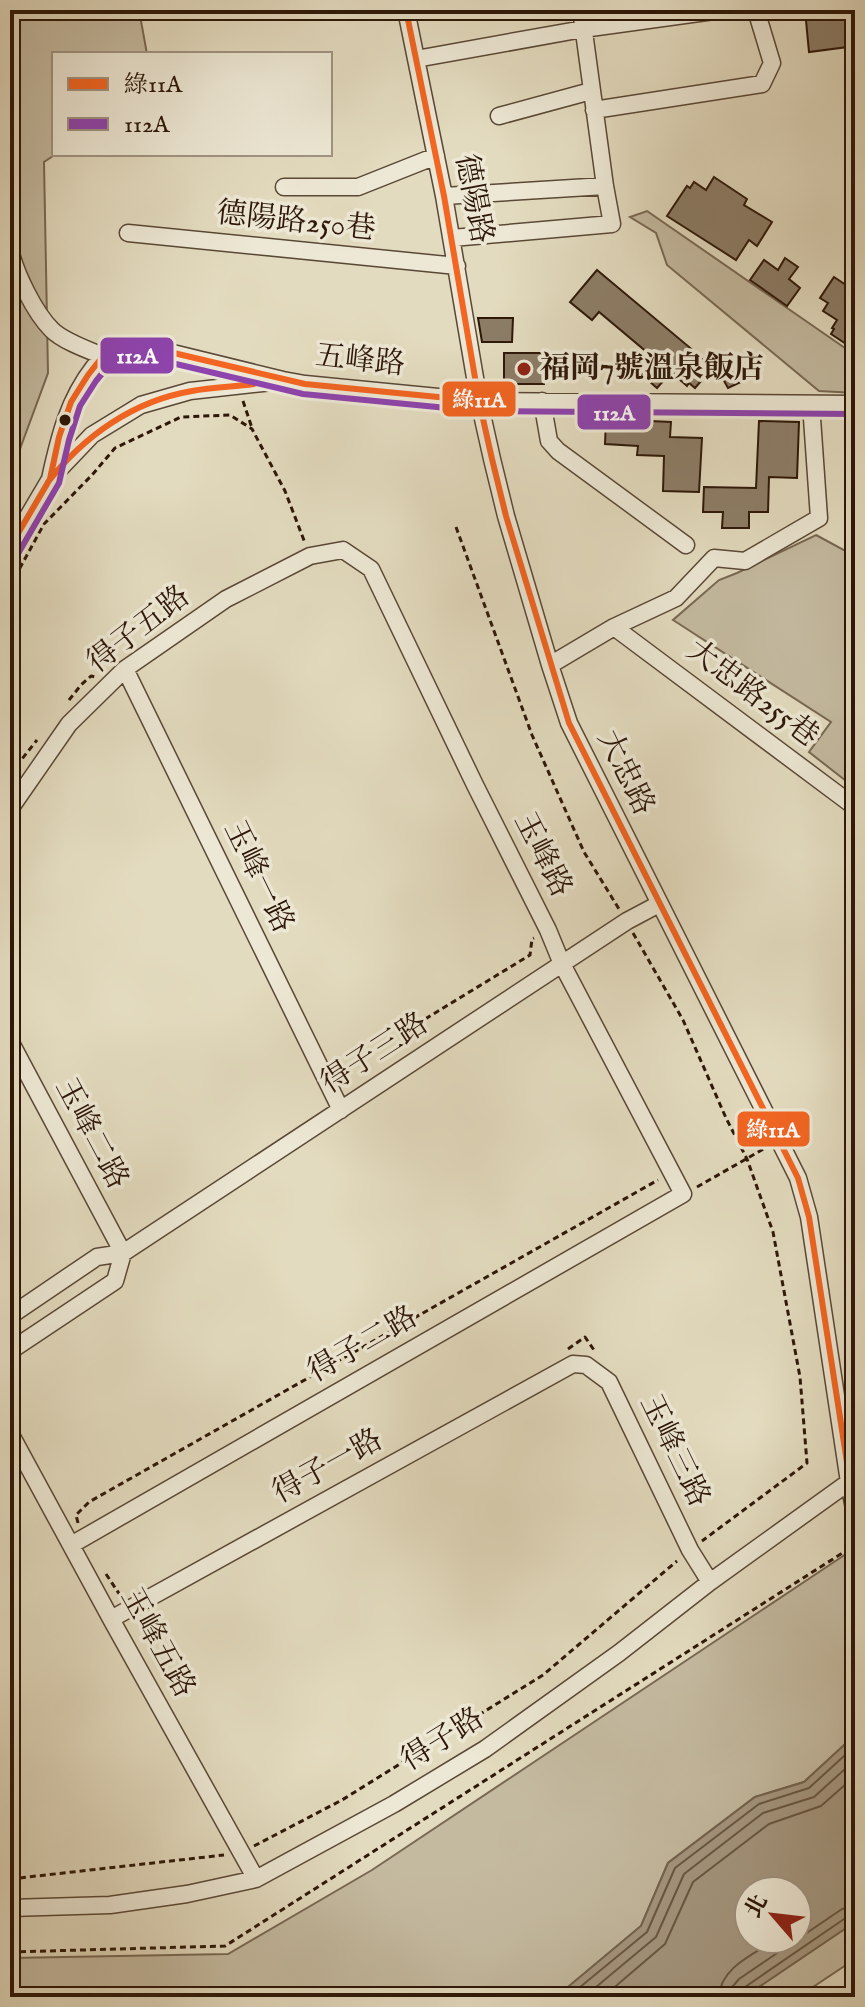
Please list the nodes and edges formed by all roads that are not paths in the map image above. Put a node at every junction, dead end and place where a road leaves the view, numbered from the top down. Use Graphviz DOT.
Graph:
graph roads {
  1 [pos="406,10"];
  2 [pos="581,10"];
  3 [pos="721,10"];
  4 [pos="756,10"];
  5 [pos="583,29"];
  6 [pos="416,59"];
  7 [pos="591,91"];
  8 [pos="594,110"];
  9 [pos="499,116"];
  10 [pos="436,156"];
  11 [pos="605,186"];
  12 [pos="284,187"];
  13 [pos="444,196"];
  14 [pos="128,233"];
  15 [pos="452,238"];
  16 [pos="10,250"];
  17 [pos="457,266"];
  18 [pos="103,356"];
  19 [pos="283,380"];
  20 [pos="479,401"];
  21 [pos="542,401"];
  22 [pos="811,404"];
  23 [pos="855,404"];
  24 [pos="50,479"];
  25 [pos="686,545"];
  26 [pos="10,547"];
  27 [pos="343,550"];
  28 [pos="614,627"];
  29 [pos="550,665"];
  30 [pos="125,669"];
  31 [pos="855,807"];
  32 [pos="10,809"];
  33 [pos="659,904"];
  34 [pos="562,964"];
  35 [pos="10,1041"];
  36 [pos="341,1110"];
  37 [pos="680,1187"];
  38 [pos="123,1253"];
  39 [pos="10,1316"];
  40 [pos="10,1351"];
  41 [pos="573,1364"];
  42 [pos="10,1433"];
  43 [pos="849,1482"];
  44 [pos="854,1510"];
  45 [pos="77,1542"];
  46 [pos="710,1582"];
  47 [pos="111,1619"];
  48 [pos="256,1879"];
  49 [pos="10,1908"];
  50 [pos="855,1992"];
  51 [pos="849,1997"];
  1 -- 6 [label="street, 德陽路"];
  2 -- 5 [label="street"];
  3 -- 5 [label="street"];
  4 -- 8 [label="street"];
  5 -- 6 [label="street"];
  5 -- 7 [label="street"];
  6 -- 10 [label="street, 德陽路"];
  7 -- 8 [label="street"];
  7 -- 9 [label="street"];
  8 -- 11 [label="street"];
  10 -- 12 [label="street"];
  10 -- 13 [label="street, 德陽路"];
  11 -- 13 [label="street"];
  11 -- 15 [label="street"];
  13 -- 15 [label="street, 德陽路"];
  14 -- 17 [label="street, 德陽路250巷"];
  15 -- 17 [label="street, 德陽路"];
  16 -- 18 [label="street"];
  17 -- 20 [label="street, 德陽路"];
  18 -- 19 [label="street, 五峰路"];
  18 -- 24 [label="street, 五峰路"];
  19 -- 20 [label="street, 五峰路"];
  19 -- 24 [label="street, 五峰路"];
  20 -- 21 [label="street"];
  20 -- 29 [label="street, 大忠路"];
  21 -- 22 [label="street"];
  21 -- 25 [label="street"];
  22 -- 23 [label="street"];
  22 -- 28 [label="street"];
  24 -- 26 [label="street, 五峰路"];
  27 -- 30 [label="street, 得子五路"];
  27 -- 34 [label="street, 玉峰路"];
  28 -- 29 [label="street"];
  28 -- 31 [label="street, 大忠路255巷"];
  29 -- 33 [label="street, 大忠路"];
  30 -- 32 [label="street, 得子五路"];
  30 -- 36 [label="street, 玉峰一路"];
  33 -- 34 [label="street, 得子三路"];
  33 -- 43 [label="street, 大忠路"];
  34 -- 36 [label="street, 得子三路"];
  34 -- 37 [label="street, 玉峰路"];
  35 -- 38 [label="street, 玉峰二路"];
  36 -- 38 [label="street, 得子三路"];
  37 -- 45 [label="street, 得子二路"];
  38 -- 39 [label="street"];
  38 -- 40 [label="street"];
  41 -- 46 [label="street, 玉峰三路"];
  41 -- 47 [label="street, 得子一路"];
  42 -- 45 [label="street, 玉峰五路"];
  43 -- 44 [label="street, 大忠路"];
  43 -- 46 [label="street, 得子路"];
  45 -- 47 [label="street, 玉峰五路"];
  46 -- 48 [label="street, 得子路"];
  47 -- 48 [label="street, 玉峰五路"];
  48 -- 49 [label="street, 得子路"];
  50 -- 51 [label="street"];
}
